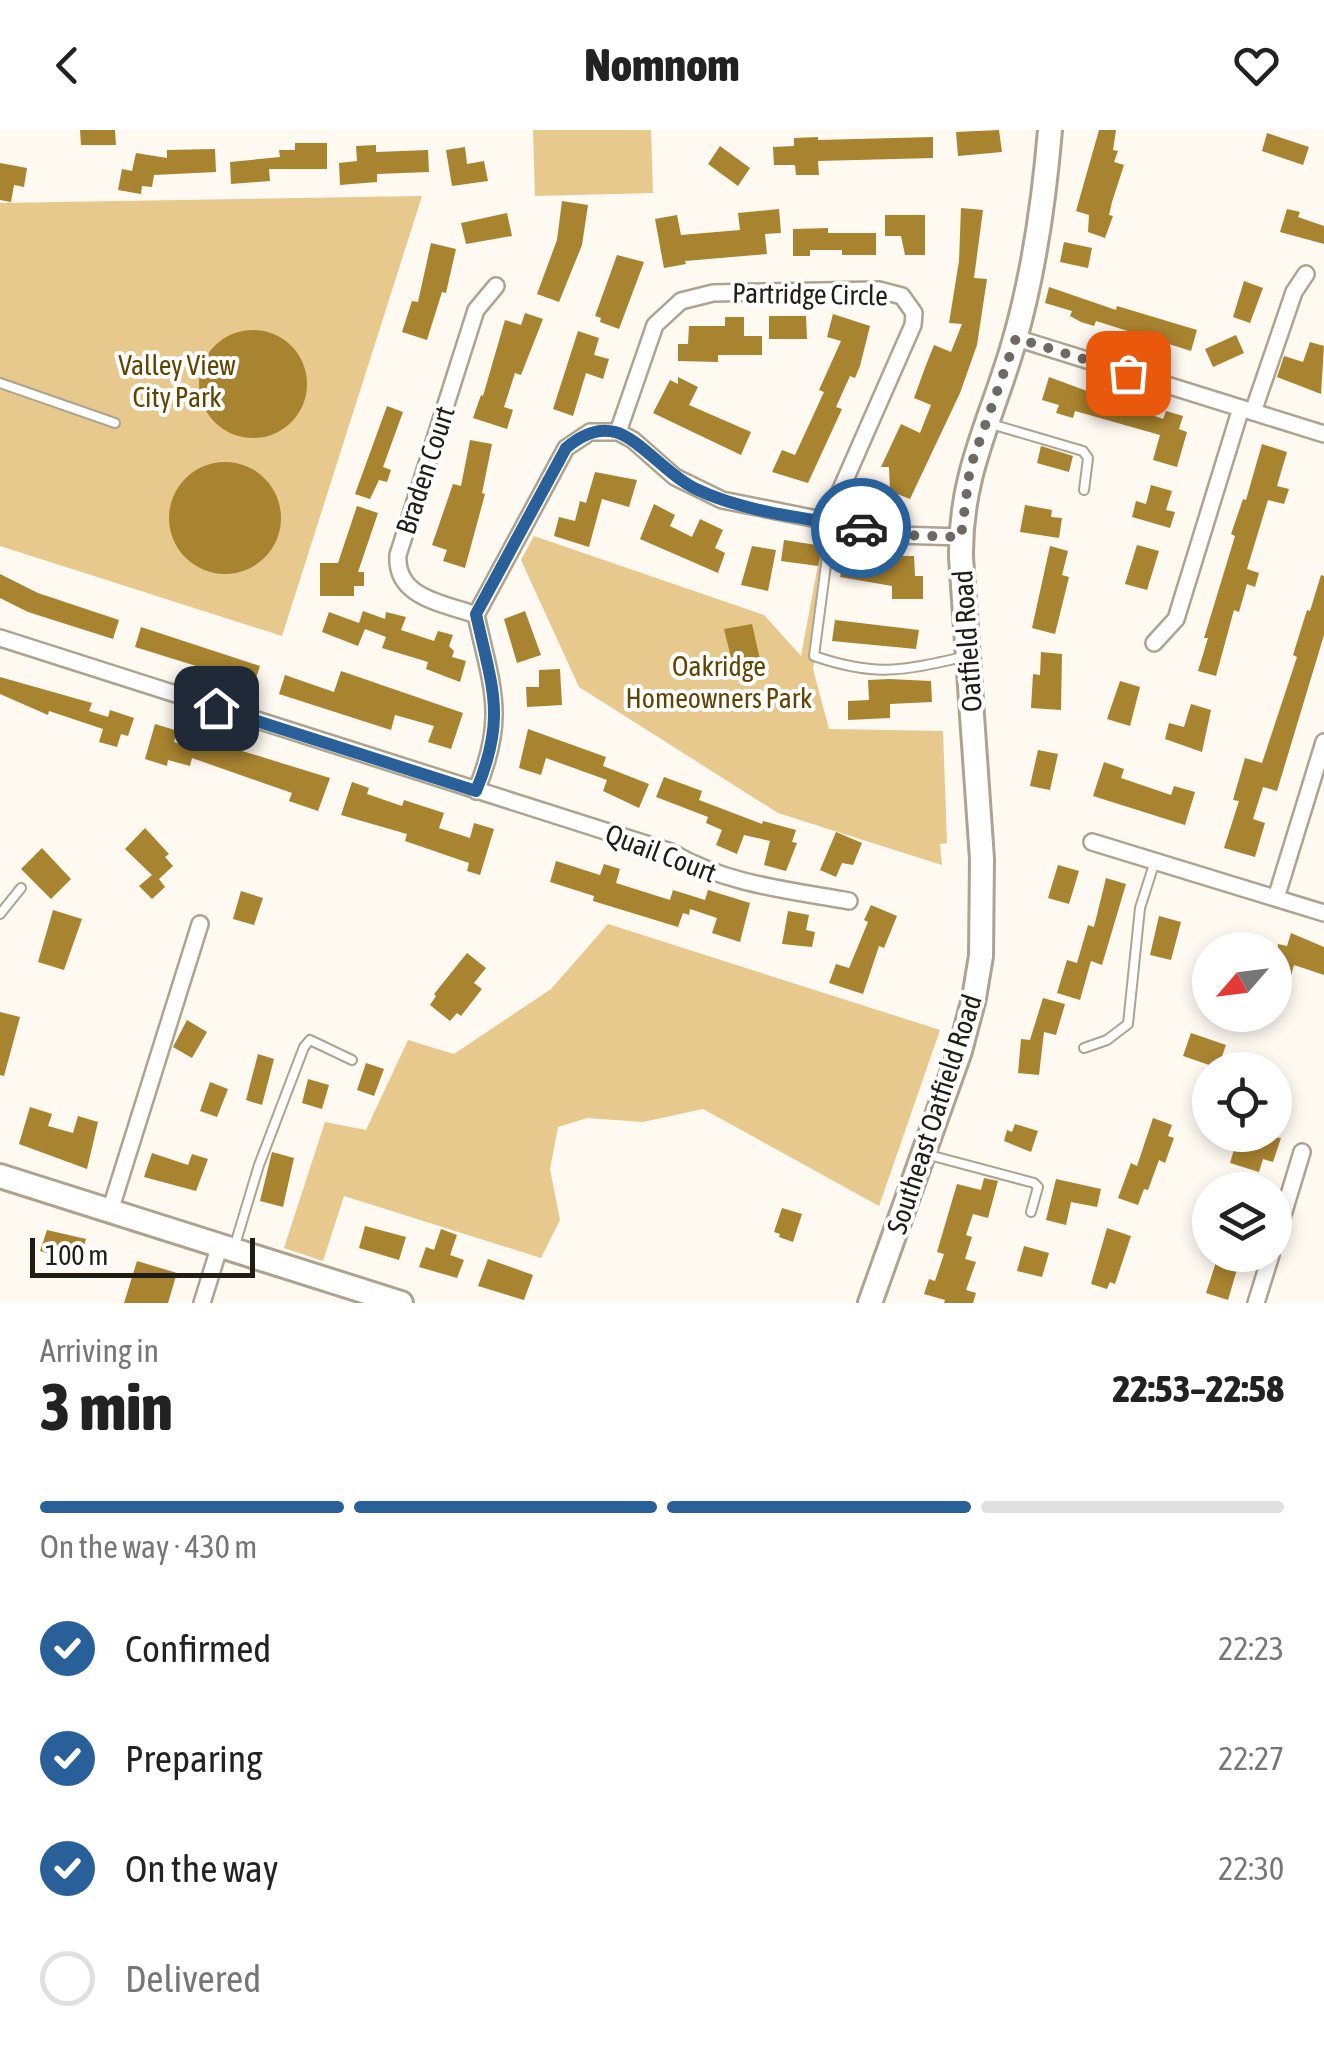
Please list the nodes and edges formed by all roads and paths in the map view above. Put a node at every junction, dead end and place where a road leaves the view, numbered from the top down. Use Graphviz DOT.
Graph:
graph roads {
  1 [pos="1050,130"];
  2 [pos="1306,274"];
  3 [pos="496,286"];
  4 [pos="1016,338"];
  5 [pos="0,384"];
  6 [pos="1247,410"];
  7 [pos="115,422"];
  8 [pos="986,422"];
  9 [pos="618,432"];
  10 [pos="1324,434"];
  11 [pos="1084,490"];
  12 [pos="832,522"];
  13 [pos="961,537"];
  14 [pos="476,614"];
  15 [pos="0,638"];
  16 [pos="1154,642"];
  17 [pos="968,656"];
  18 [pos="1324,742"];
  19 [pos="476,791"];
  20 [pos="978,803"];
  21 [pos="1092,842"];
  22 [pos="1155,862"];
  23 [pos="22,888"];
  24 [pos="1276,898"];
  25 [pos="849,901"];
  26 [pos="1324,913"];
  27 [pos="0,914"];
  28 [pos="200,924"];
  29 [pos="1084,1048"];
  30 [pos="352,1060"];
  31 [pos="1302,1152"];
  32 [pos="924,1154"];
  33 [pos="0,1176"];
  34 [pos="1292,1185"];
  35 [pos="110,1211"];
  36 [pos="1031,1212"];
  37 [pos="227,1246"];
  38 [pos="1266,1272"];
  39 [pos="202,1303"];
  40 [pos="401,1303"];
  41 [pos="870,1303"];
  42 [pos="1256,1303"];
  1 -- 4 [label="main road, Oatfield Road"];
  2 -- 6 [label="street"];
  3 -- 14 [label="street, Braden Court"];
  4 -- 6 [label="street"];
  4 -- 8 [label="main road, Oatfield Road"];
  5 -- 7 [label="lane"];
  6 -- 10 [label="street"];
  6 -- 16 [label="street"];
  8 -- 11 [label="lane"];
  8 -- 13 [label="main road, Oatfield Road"];
  9 -- 12 [label="street"];
  9 -- 12 [label="street, Partridge Circle"];
  9 -- 14 [label="street"];
  12 -- 13 [label="street"];
  12 -- 17 [label="lane"];
  13 -- 17 [label="main road, Oatfield Road"];
  14 -- 19 [label="street"];
  15 -- 19 [label="street, Quail Court"];
  17 -- 20 [label="main road, Oatfield Road"];
  18 -- 24 [label="street"];
  19 -- 25 [label="street, Quail Court"];
  20 -- 32 [label="main road, Southeast Oatfield Road"];
  21 -- 22 [label="street"];
  22 -- 24 [label="street"];
  22 -- 29 [label="lane"];
  23 -- 27 [label="lane"];
  24 -- 26 [label="street"];
  28 -- 35 [label="street"];
  30 -- 37 [label="lane"];
  31 -- 34 [label="street"];
  32 -- 36 [label="lane"];
  32 -- 41 [label="main road, Southeast Oatfield Road"];
  33 -- 35 [label="main road"];
  35 -- 37 [label="main road"];
  37 -- 39 [label="street"];
  37 -- 40 [label="main road"];
  38 -- 42 [label="street"];
}
